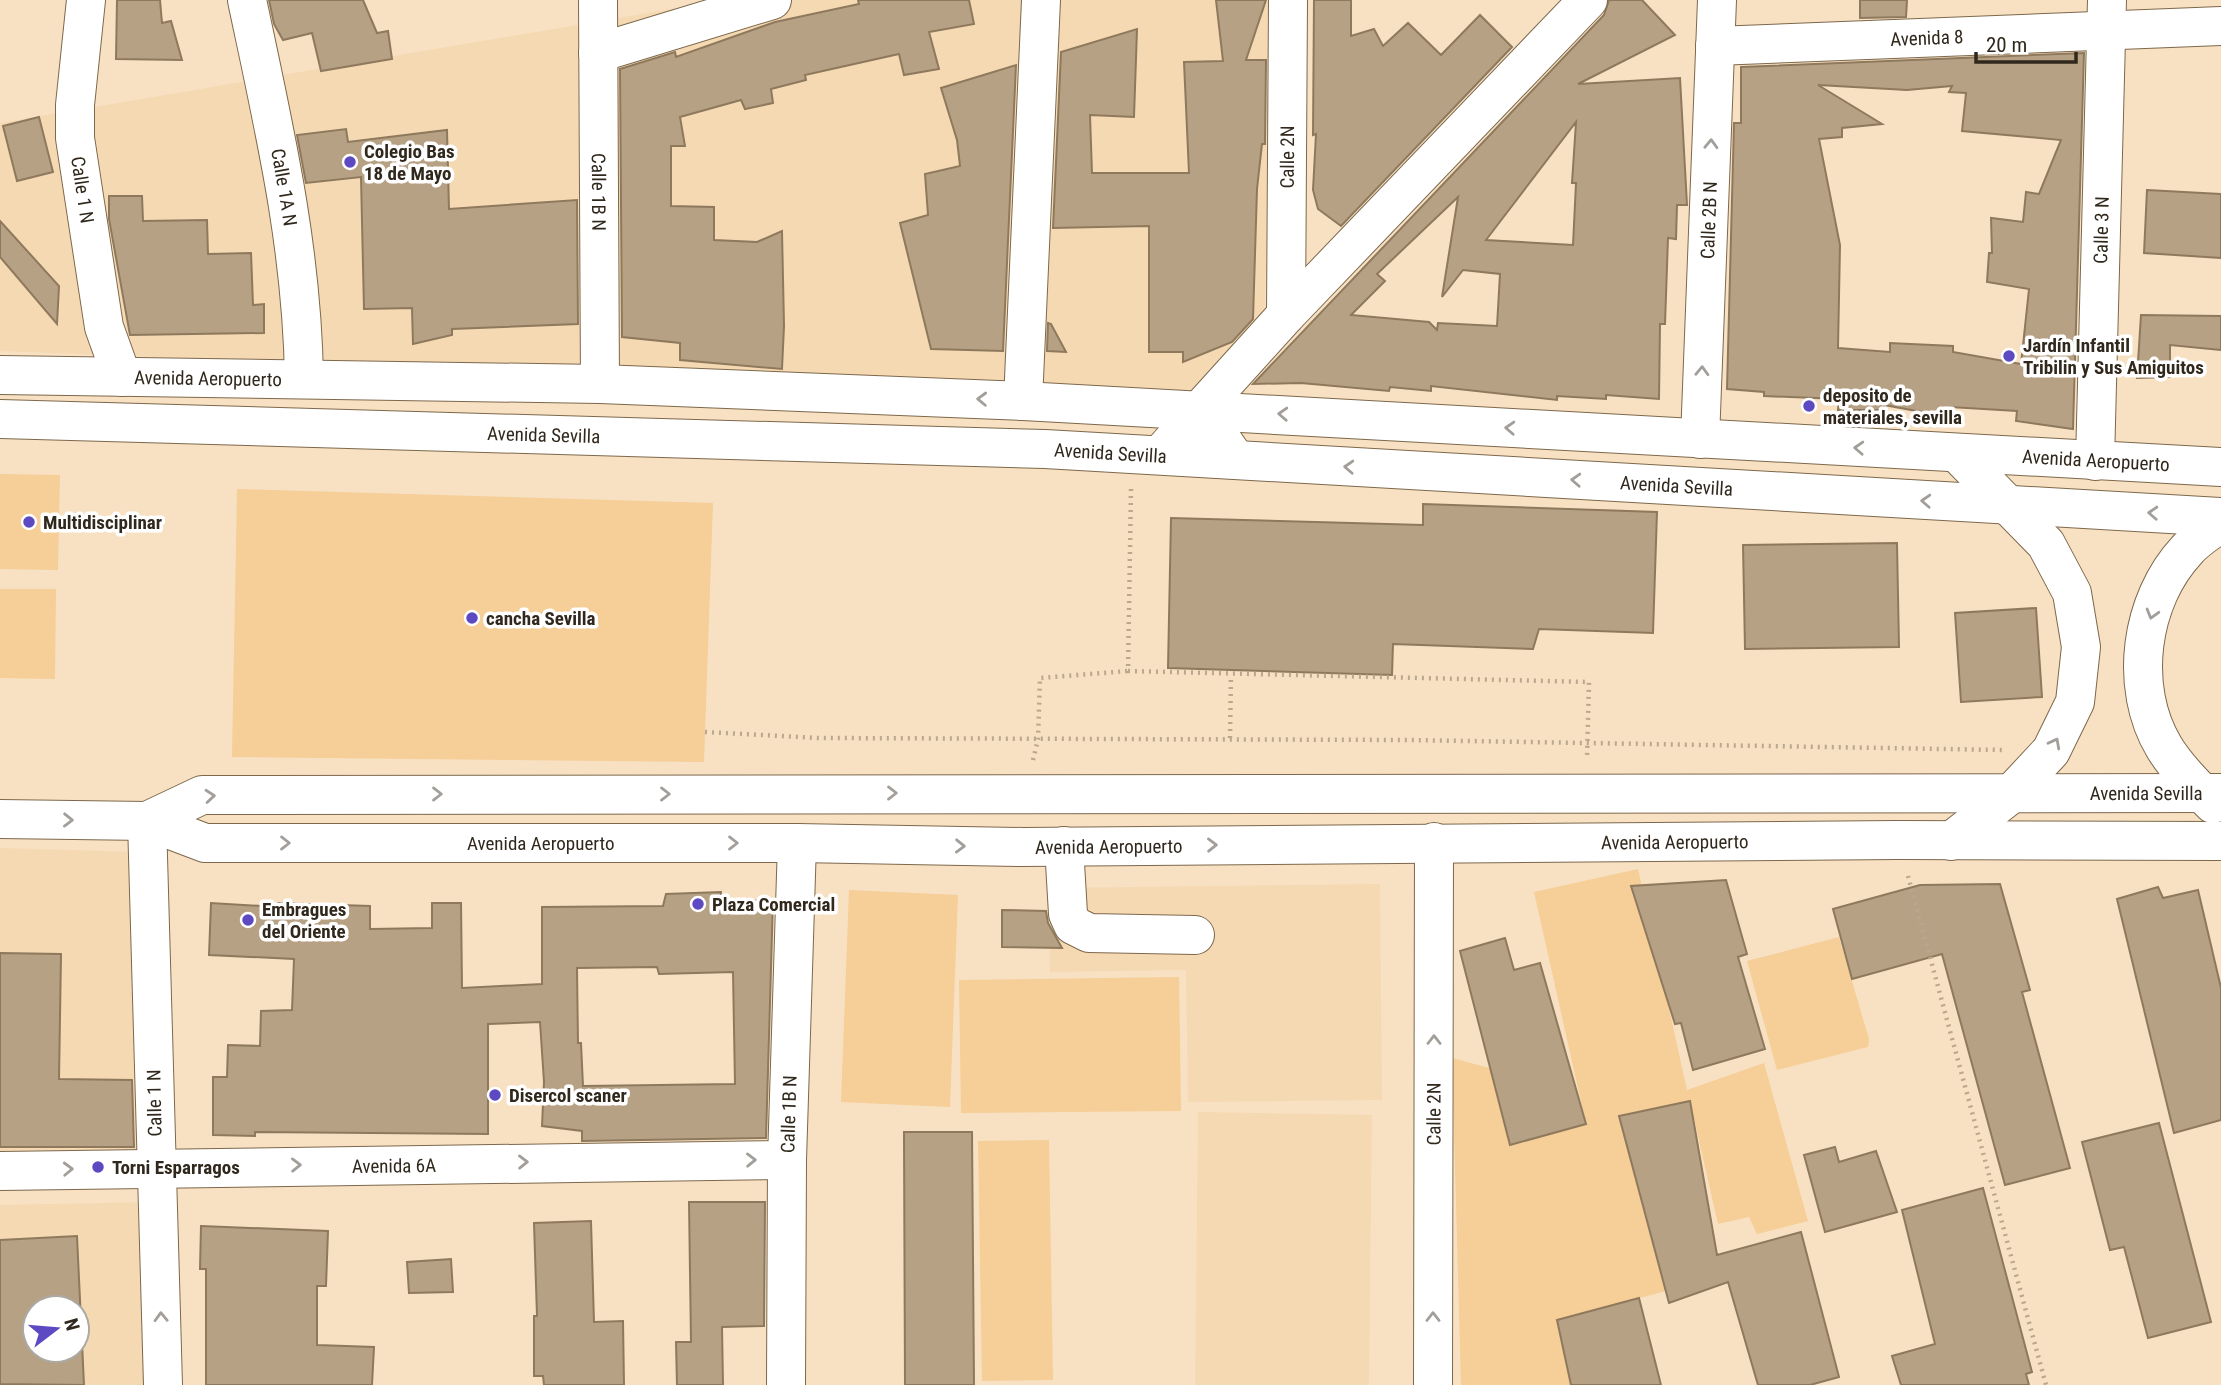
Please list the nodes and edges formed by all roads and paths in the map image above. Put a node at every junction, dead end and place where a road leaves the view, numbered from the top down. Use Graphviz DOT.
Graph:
graph roads {
  1 [pos="86,0"];
  2 [pos="247,0"];
  3 [pos="598,0"];
  4 [pos="772,0"];
  5 [pos="1041,0"];
  6 [pos="1288,0"];
  7 [pos="1588,0"];
  8 [pos="1717,0"];
  9 [pos="2106,15"];
  10 [pos="2221,26"];
  11 [pos="1715,46"];
  12 [pos="598,53"];
  13 [pos="1286,315"];
  14 [pos="0,375"];
  15 [pos="122,377"];
  16 [pos="304,378"];
  17 [pos="600,384"];
  18 [pos="0,401"];
  19 [pos="1023,401"];
  20 [pos="1201,409"];
  21 [pos="0,419"];
  22 [pos="50,420"];
  23 [pos="1700,439"];
  24 [pos="1957,453"];
  25 [pos="1236,460"];
  26 [pos="2095,461"];
  27 [pos="1145,467"];
  28 [pos="2221,467"];
  29 [pos="2006,506"];
  30 [pos="2221,517"];
  31 [pos="2221,523"];
  32 [pos="1128,671"];
  33 [pos="1231,675"];
  34 [pos="705,732"];
  35 [pos="1230,738"];
  36 [pos="1038,739"];
  37 [pos="1588,743"];
  38 [pos="2052,751"];
  39 [pos="1023,793"];
  40 [pos="1585,794"];
  41 [pos="2010,795"];
  42 [pos="2214,799"];
  43 [pos="0,819"];
  44 [pos="147,821"];
  45 [pos="1898,839"];
  46 [pos="1951,841"];
  47 [pos="2221,841"];
  48 [pos="1434,842"];
  49 [pos="797,843"];
  50 [pos="1064,846"];
  51 [pos="1195,935"];
  52 [pos="788,1160"];
  53 [pos="155,1166"];
  54 [pos="0,1171"];
  55 [pos="163,1385"];
  56 [pos="786,1385"];
  57 [pos="1433,1385"];
  58 [pos="2046,1385"];
  1 -- 15 [label="street, Calle 1 N"];
  2 -- 16 [label="street, Calle 1A N"];
  3 -- 12 [label="street, Calle 1B N"];
  4 -- 12 [label="street"];
  5 -- 19 [label="street"];
  6 -- 13 [label="street, Calle 2N"];
  7 -- 13 [label="street"];
  8 -- 11 [label="street, Calle 2B N"];
  9 -- 10 [label="street, Avenida 8"];
  9 -- 11 [label="street, Avenida 8"];
  9 -- 26 [label="street, Calle 3 N"];
  23 -- 11 [label="street, Calle 2B N, one-way"];
  12 -- 17 [label="street, Calle 1B N"];
  13 -- 20 [label="street"];
  14 -- 15 [label="street, Avenida Aeropuerto"];
  15 -- 16 [label="street, Avenida Aeropuerto"];
  16 -- 17 [label="street, Avenida Aeropuerto"];
  19 -- 17 [label="street, Avenida Aeropuerto, one-way"];
  18 -- 22 [label="street"];
  19 -- 20 [label="street, Avenida Aeropuerto"];
  23 -- 20 [label="street, Avenida Aeropuerto, one-way"];
  20 -- 25 [label="street"];
  20 -- 27 [label="street"];
  21 -- 22 [label="street, Avenida Sevilla"];
  22 -- 27 [label="street, Avenida Sevilla"];
  24 -- 23 [label="street, Avenida Aeropuerto, one-way"];
  24 -- 26 [label="street, Avenida Aeropuerto"];
  24 -- 29 [label="street"];
  25 -- 27 [label="street, Avenida Sevilla"];
  29 -- 25 [label="street, Avenida Sevilla, one-way"];
  26 -- 28 [label="street, Avenida Aeropuerto"];
  27 -- 32 [label="path"];
  30 -- 29 [label="street, Avenida Sevilla, one-way"];
  38 -- 29 [label="street, one-way"];
  31 -- 42 [label="street, one-way"];
  32 -- 33 [label="path"];
  32 -- 36 [label="path"];
  33 -- 35 [label="path"];
  33 -- 37 [label="path"];
  34 -- 36 [label="path"];
  35 -- 36 [label="path"];
  35 -- 37 [label="path"];
  36 -- 39 [label="path"];
  37 -- 38 [label="path"];
  37 -- 40 [label="path"];
  38 -- 41 [label="street"];
  39 -- 40 [label="street, Avenida Sevilla"];
  44 -- 39 [label="street, Avenida Sevilla, one-way"];
  40 -- 41 [label="street, Avenida Sevilla"];
  41 -- 42 [label="street, Avenida Sevilla"];
  41 -- 46 [label="street"];
  43 -- 44 [label="street, Avenida Aeropuerto, one-way"];
  44 -- 49 [label="street, Avenida Aeropuerto, one-way"];
  44 -- 53 [label="street, Calle 1 N"];
  45 -- 46 [label="street, Avenida Aeropuerto"];
  45 -- 48 [label="street, Avenida Aeropuerto"];
  45 -- 58 [label="path"];
  46 -- 47 [label="street, Avenida Aeropuerto"];
  50 -- 48 [label="street, Avenida Aeropuerto, one-way"];
  57 -- 48 [label="street, Calle 2N, one-way"];
  49 -- 50 [label="street, Avenida Aeropuerto, one-way"];
  49 -- 52 [label="street, Calle 1B N"];
  50 -- 51 [label="street"];
  53 -- 52 [label="street, Avenida 6A, one-way"];
  52 -- 56 [label="street, Calle 1B N"];
  54 -- 53 [label="street, Avenida 6A, one-way"];
  55 -- 53 [label="street, Calle 1 N, one-way"];
}
